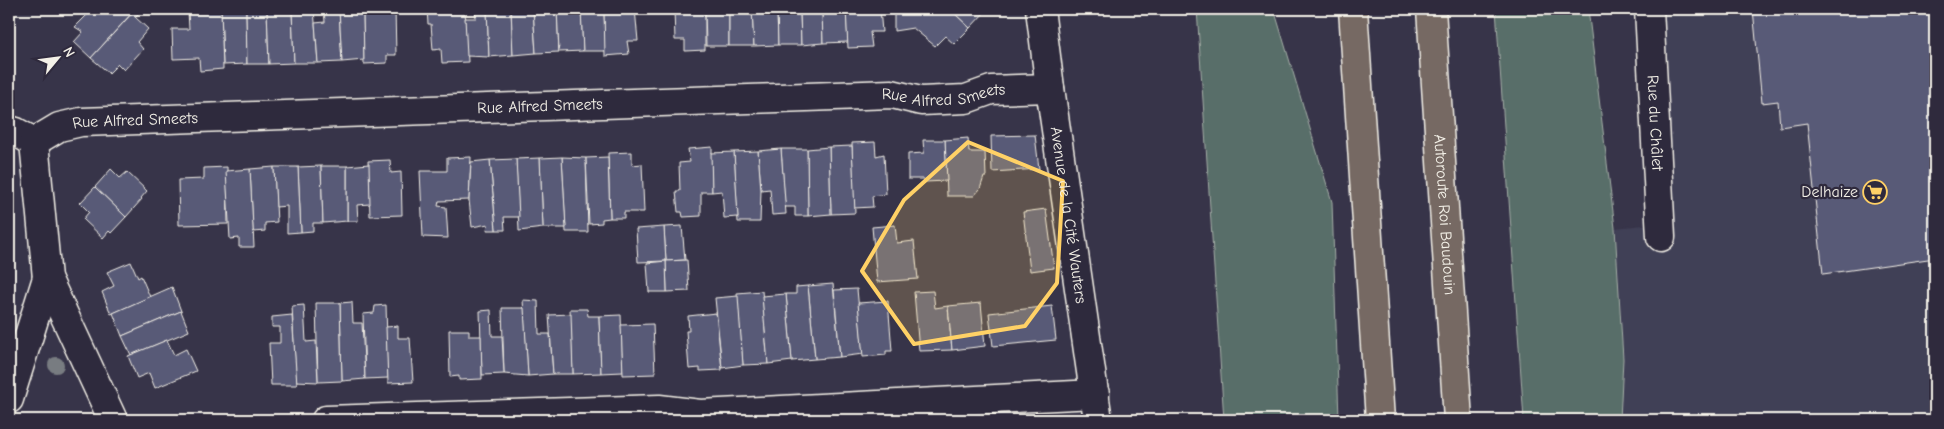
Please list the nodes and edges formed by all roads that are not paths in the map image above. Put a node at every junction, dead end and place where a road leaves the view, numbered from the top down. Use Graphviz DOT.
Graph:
graph roads {
  1 [pos="1040,9"];
  2 [pos="1353,9"];
  3 [pos="1430,9"];
  4 [pos="1649,9"];
  5 [pos="1050,88"];
  6 [pos="9,130"];
  7 [pos="34,142"];
  8 [pos="1661,237"];
  9 [pos="47,278"];
  10 [pos="9,399"];
  11 [pos="1097,407"];
  12 [pos="113,420"];
  13 [pos="326,420"];
  14 [pos="1380,420"];
  15 [pos="1458,420"];
  1 -- 5 [label="street, Avenue de la Cité Wauters"];
  2 -- 14 [label="highway"];
  3 -- 15 [label="highway, Autoroute Roi Baudouin"];
  4 -- 8 [label="street, Rue du Châlet"];
  5 -- 7 [label="street, Rue Alfred Smeets"];
  5 -- 11 [label="street, Avenue de la Cité Wauters"];
  6 -- 7 [label="street"];
  7 -- 9 [label="street"];
  9 -- 10 [label="street"];
  9 -- 12 [label="street"];
  11 -- 13 [label="street"];
}
